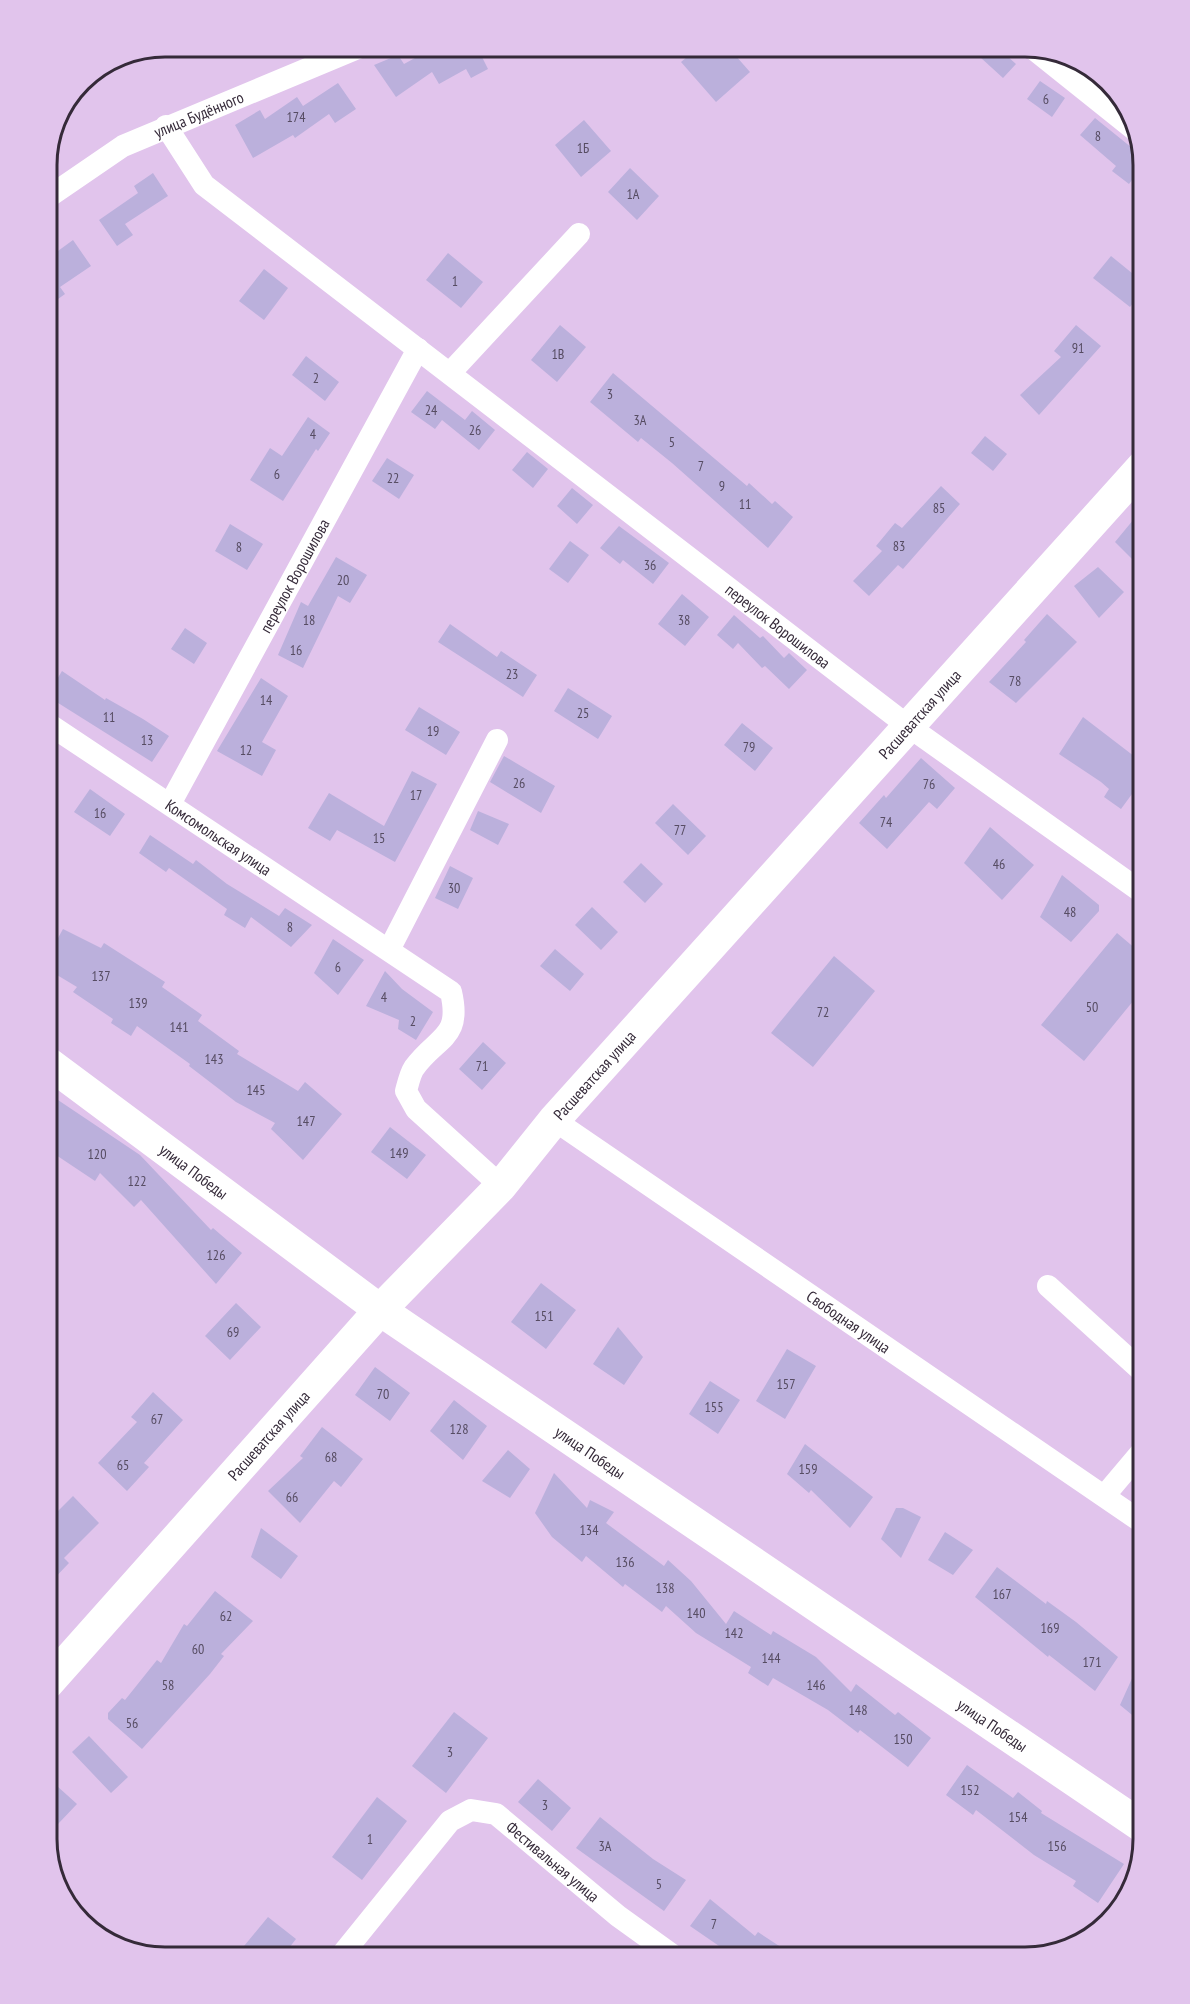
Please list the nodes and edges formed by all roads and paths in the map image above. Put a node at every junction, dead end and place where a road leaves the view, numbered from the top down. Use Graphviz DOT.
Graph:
graph roads {
  1 [pos="333,57"];
  2 [pos="1046,59"];
  3 [pos="1124,122"];
  4 [pos="166,126"];
  5 [pos="57,191"];
  6 [pos="579,234"];
  7 [pos="418,349"];
  8 [pos="450,374"];
  9 [pos="1133,477"];
  10 [pos="908,726"];
  11 [pos="57,730"];
  12 [pos="497,740"];
  13 [pos="170,804"];
  14 [pos="1133,886"];
  15 [pos="389,950"];
  16 [pos="57,1069"];
  17 [pos="554,1120"];
  18 [pos="501,1186"];
  19 [pos="1048,1286"];
  20 [pos="380,1311"];
  21 [pos="1133,1363"];
  22 [pos="1133,1462"];
  23 [pos="1105,1495"];
  24 [pos="1133,1516"];
  25 [pos="57,1672"];
  26 [pos="1133,1820"];
  27 [pos="348,1947"];
  28 [pos="661,1947"];
  1 -- 4 [label="street, улица Будённого"];
  2 -- 3 [label="street"];
  4 -- 5 [label="street, улица Будённого"];
  4 -- 7 [label="street, переулок Ворошилова"];
  6 -- 8 [label="street"];
  7 -- 8 [label="street, переулок Ворошилова"];
  7 -- 13 [label="street, переулок Ворошилова"];
  8 -- 10 [label="street, переулок Ворошилова"];
  9 -- 10 [label="street, Расшеватская улица"];
  10 -- 14 [label="street, переулок Ворошилова"];
  10 -- 17 [label="street, Расшеватская улица"];
  11 -- 13 [label="street, Комсомольская улица"];
  12 -- 15 [label="street"];
  13 -- 15 [label="street, Комсомольская улица"];
  15 -- 18 [label="street, Комсомольская улица"];
  16 -- 20 [label="street, улица Победы"];
  17 -- 18 [label="street, Расшеватская улица"];
  17 -- 23 [label="street, Свободная улица"];
  18 -- 20 [label="street, Расшеватская улица"];
  19 -- 21 [label="street"];
  20 -- 25 [label="street, Расшеватская улица"];
  20 -- 26 [label="street, улица Победы"];
  22 -- 23 [label="street"];
  23 -- 24 [label="street, Свободная улица"];
  27 -- 28 [label="street, Фестивальная улица"];
}
